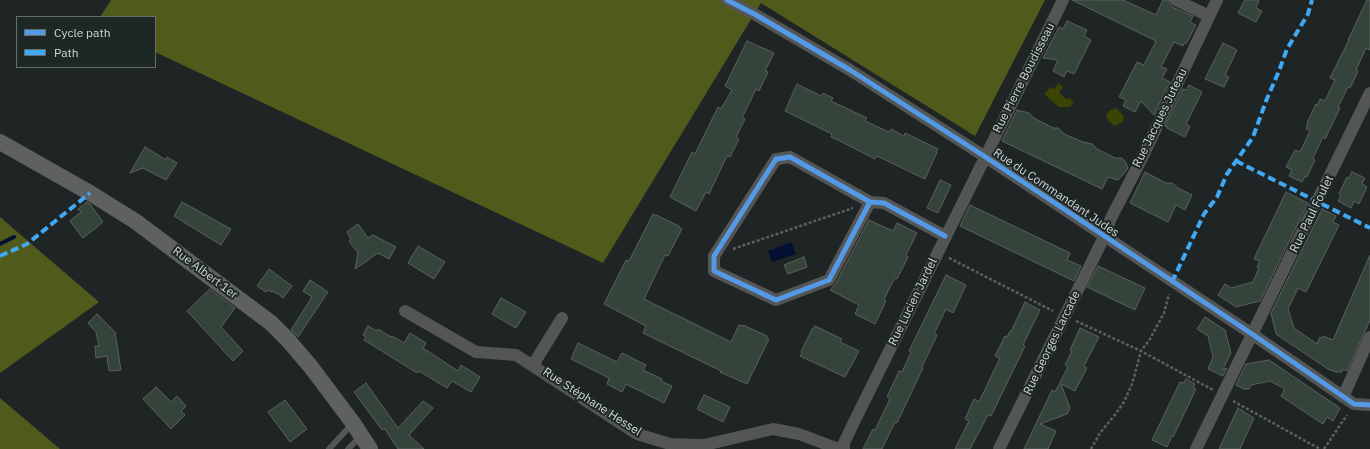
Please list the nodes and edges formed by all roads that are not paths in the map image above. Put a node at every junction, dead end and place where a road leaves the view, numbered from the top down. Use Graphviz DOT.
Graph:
graph roads {
  1 [pos="727,0"];
  2 [pos="1063,0"];
  3 [pos="1176,0"];
  4 [pos="1217,0"];
  5 [pos="1209,16"];
  6 [pos="1370,93"];
  7 [pos="0,142"];
  8 [pos="984,156"];
  9 [pos="870,202"];
  10 [pos="945,236"];
  11 [pos="1104,237"];
  12 [pos="405,311"];
  13 [pos="562,318"];
  14 [pos="1252,334"];
  15 [pos="1370,337"];
  16 [pos="533,365"];
  17 [pos="1343,397"];
  18 [pos="1370,405"];
  19 [pos="361,436"];
  20 [pos="698,447"];
  21 [pos="329,449"];
  22 [pos="348,449"];
  23 [pos="839,449"];
  24 [pos="844,449"];
  25 [pos="999,449"];
  26 [pos="1196,449"];
  1 -- 8 [label="street, Rue du Commandant Judes"];
  2 -- 8 [label="street, Rue Pierre Boudisseau"];
  3 -- 5 [label="street"];
  4 -- 5 [label="street, Rue Jacques Juteau"];
  5 -- 11 [label="street, Rue Jacques Juteau"];
  6 -- 14 [label="street, Rue Paul Foulet"];
  7 -- 19 [label="street, Rue Albert 1er"];
  8 -- 10 [label="street, Rue Lucien Jardel"];
  8 -- 11 [label="street, Rue du Commandant Judes"];
  9 -- 9 [label="street"];
  9 -- 10 [label="street"];
  10 -- 24 [label="street, Rue Lucien Jardel"];
  11 -- 14 [label="street, Rue du Commandant Judes"];
  11 -- 25 [label="street, Rue Georges Larcade"];
  12 -- 16 [label="street, Rue Stéphane Hessel"];
  13 -- 16 [label="street, Rue Stéphane Hessel"];
  14 -- 17 [label="street, Rue du Commandant Judes"];
  14 -- 26 [label="street, Rue Paul Foulet"];
  15 -- 17 [label="street"];
  16 -- 20 [label="street, Rue Stéphane Hessel"];
  17 -- 18 [label="street, Rue du Commandant Judes"];
  19 -- 21 [label="lane"];
  19 -- 22 [label="lane"];
  20 -- 23 [label="street, Rue Stéphane Hessel"];
}
